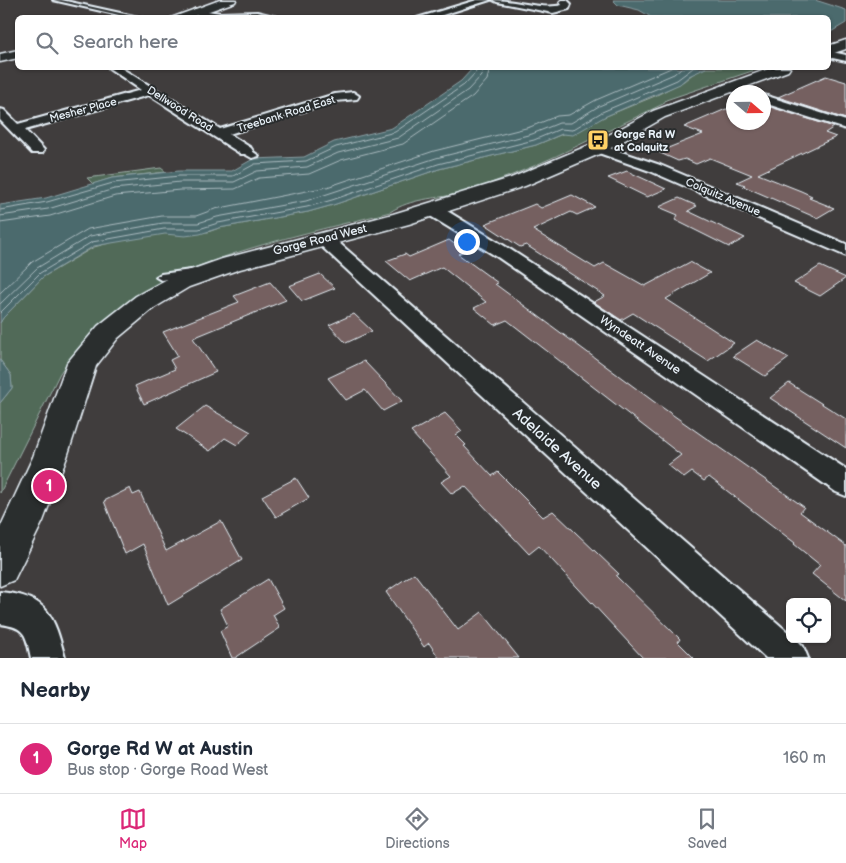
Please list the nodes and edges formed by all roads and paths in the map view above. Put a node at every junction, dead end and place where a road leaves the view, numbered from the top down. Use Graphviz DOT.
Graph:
graph roads {
  1 [pos="55,0"];
  2 [pos="231,0"];
  3 [pos="486,0"];
  4 [pos="497,0"];
  5 [pos="564,2"];
  6 [pos="195,12"];
  7 [pos="127,15"];
  8 [pos="186,15"];
  9 [pos="214,15"];
  10 [pos="432,15"];
  11 [pos="846,44"];
  12 [pos="831,51"];
  13 [pos="831,53"];
  14 [pos="15,55"];
  15 [pos="0,58"];
  16 [pos="846,58"];
  17 [pos="117,70"];
  18 [pos="779,70"];
  19 [pos="747,85"];
  20 [pos="151,91"];
  21 [pos="726,93"];
  22 [pos="353,96"];
  23 [pos="771,101"];
  24 [pos="0,113"];
  25 [pos="846,125"];
  26 [pos="14,129"];
  27 [pos="220,134"];
  28 [pos="598,148"];
  29 [pos="37,150"];
  30 [pos="251,154"];
  31 [pos="433,210"];
  32 [pos="325,240"];
  33 [pos="846,251"];
  34 [pos="206,272"];
  35 [pos="161,277"];
  36 [pos="846,484"];
  37 [pos="0,567"];
  38 [pos="0,608"];
  39 [pos="48,658"];
  40 [pos="791,658"];
  1 -- 7 [label="lane"];
  2 -- 6 [label="main road"];
  3 -- 10 [label="street"];
  4 -- 5 [label="street"];
  6 -- 8 [label="main road"];
  6 -- 9 [label="street"];
  11 -- 12 [label="main road"];
  13 -- 16 [label="street"];
  14 -- 15 [label="main road"];
  17 -- 20 [label="street, Dellwood Road"];
  18 -- 19 [label="main road, Gorge Road West"];
  20 -- 26 [label="street, Mesher Place"];
  20 -- 27 [label="street, Dellwood Road"];
  21 -- 28 [label="main road, Gorge Road West"];
  22 -- 27 [label="street, Treebank Road East"];
  23 -- 25 [label="street"];
  24 -- 26 [label="street"];
  26 -- 29 [label="street"];
  27 -- 30 [label="street, Dellwood Road"];
  28 -- 31 [label="main road, Gorge Road West"];
  28 -- 33 [label="street, Colquitz Avenue"];
  31 -- 32 [label="main road, Gorge Road West"];
  31 -- 36 [label="street, Wyndeatt Avenue"];
  32 -- 34 [label="main road, Gorge Road West"];
  32 -- 40 [label="street, Adelaide Avenue"];
  34 -- 35 [label="lane"];
  34 -- 37 [label="main road, Gorge Road West"];
  38 -- 39 [label="street"];
}
